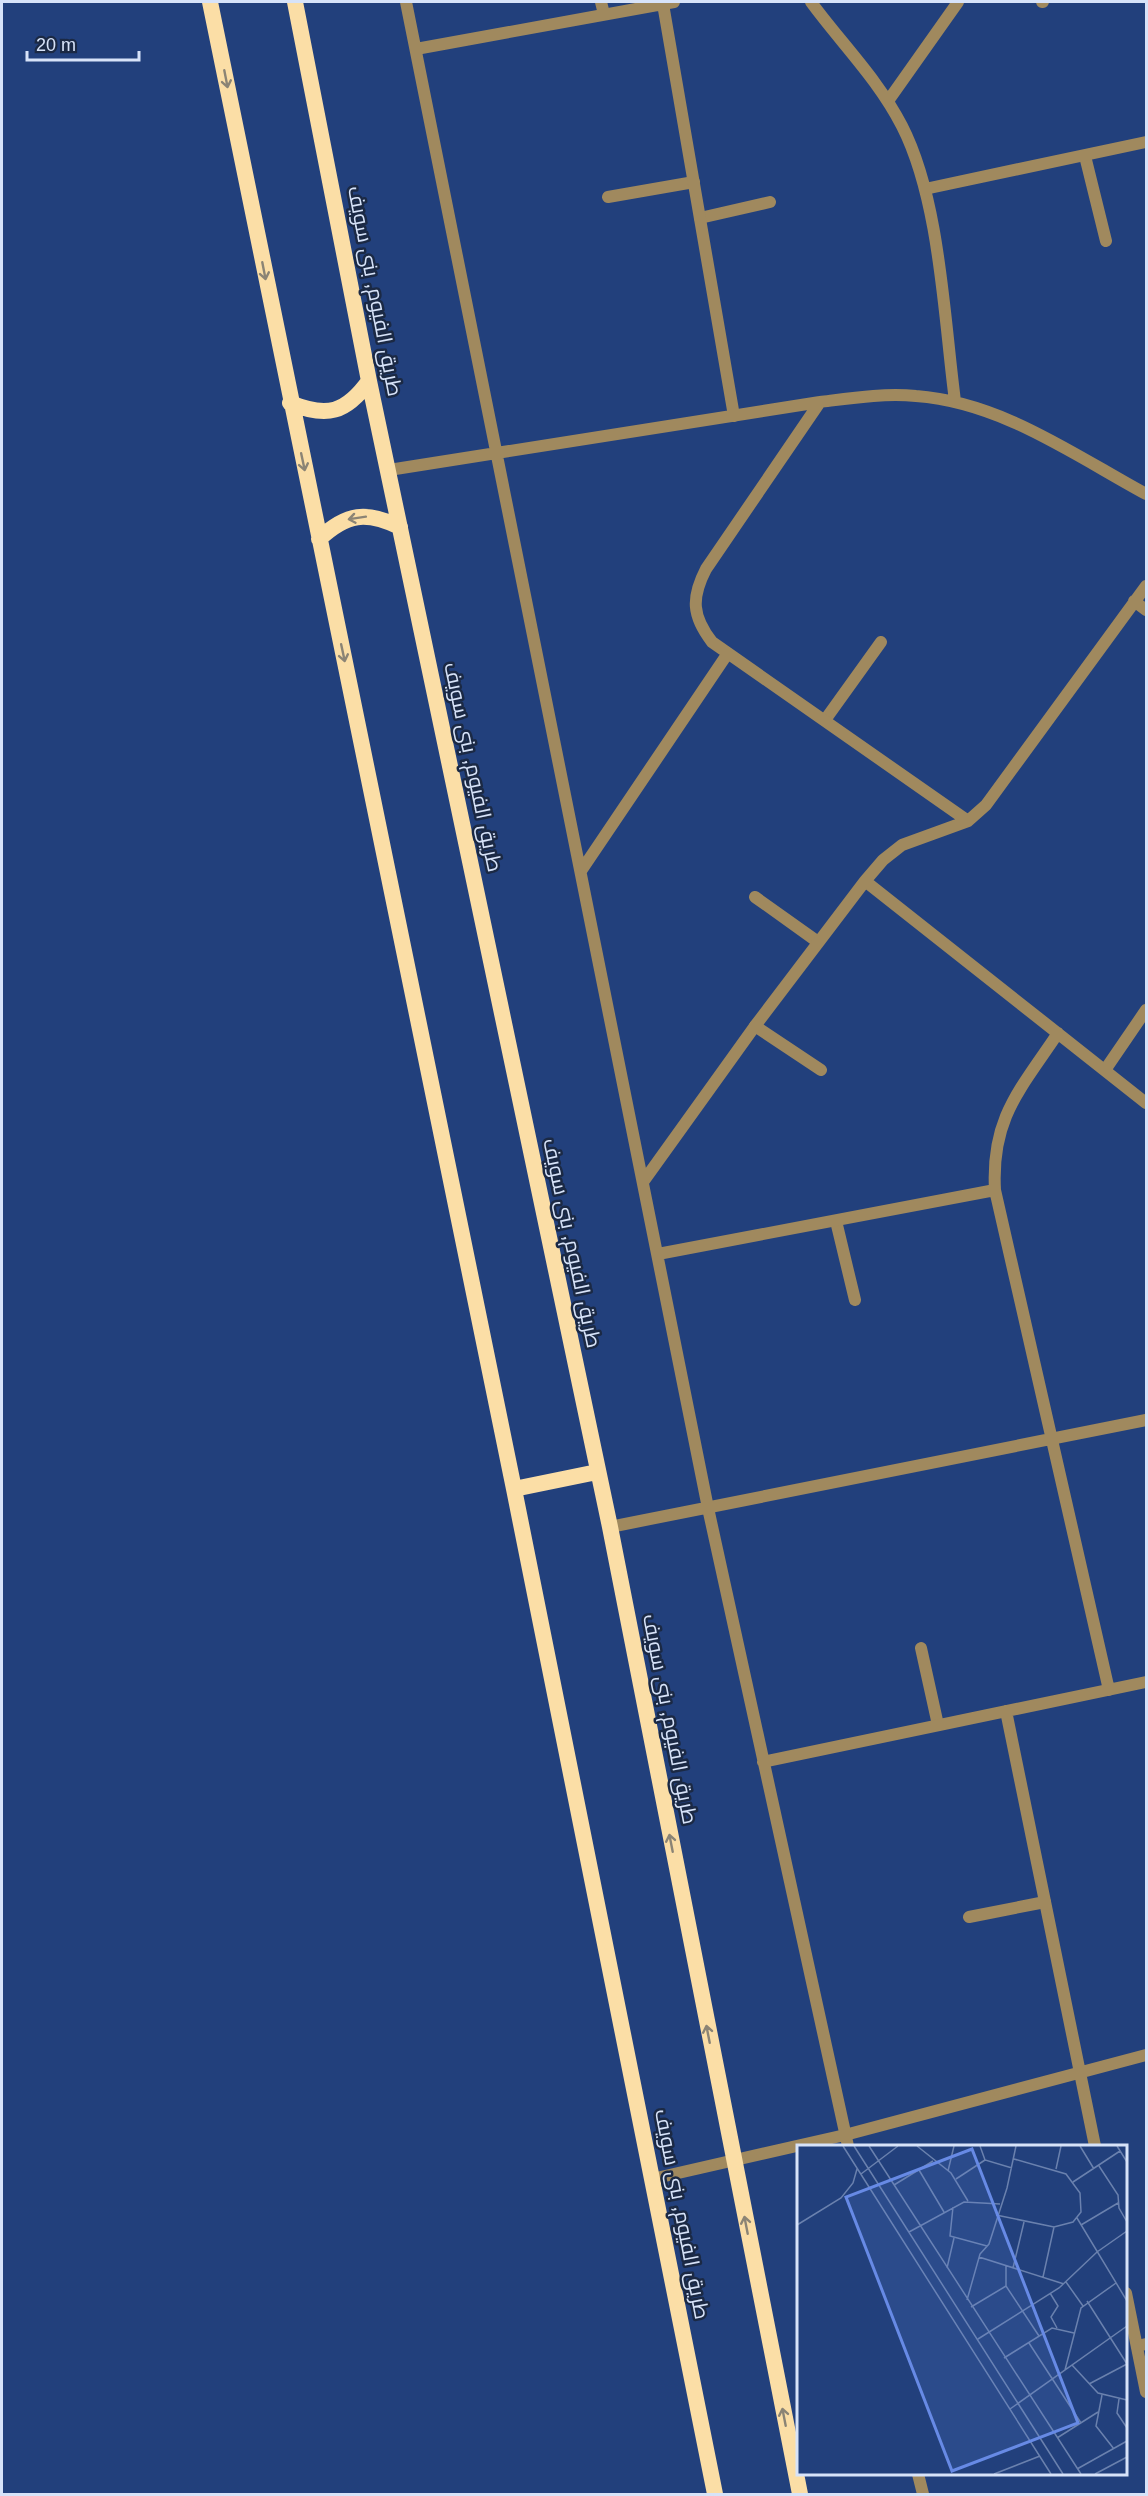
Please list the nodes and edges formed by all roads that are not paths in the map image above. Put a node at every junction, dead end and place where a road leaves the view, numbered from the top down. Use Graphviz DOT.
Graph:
graph roads {
  1 [pos="210,2"];
  2 [pos="296,2"];
  3 [pos="406,2"];
  4 [pos="601,2"];
  5 [pos="811,2"];
  6 [pos="958,2"];
  7 [pos="669,3"];
  8 [pos="604,14"];
  9 [pos="416,49"];
  10 [pos="888,101"];
  11 [pos="1146,142"];
  12 [pos="1085,156"];
  13 [pos="693,182"];
  14 [pos="925,189"];
  15 [pos="608,197"];
  16 [pos="770,202"];
  17 [pos="700,218"];
  18 [pos="1106,241"];
  19 [pos="369,381"];
  20 [pos="955,401"];
  21 [pos="820,402"];
  22 [pos="290,403"];
  23 [pos="734,416"];
  24 [pos="496,453"];
  25 [pos="389,470"];
  26 [pos="1146,494"];
  27 [pos="400,527"];
  28 [pos="319,540"];
  29 [pos="1146,586"];
  30 [pos="1134,601"];
  31 [pos="1146,610"];
  32 [pos="880,642"];
  33 [pos="728,652"];
  34 [pos="825,720"];
  35 [pos="968,820"];
  36 [pos="581,871"];
  37 [pos="865,881"];
  38 [pos="755,897"];
  39 [pos="818,942"];
  40 [pos="1146,1010"];
  41 [pos="755,1026"];
  42 [pos="1058,1034"];
  43 [pos="821,1070"];
  44 [pos="1105,1070"];
  45 [pos="1146,1103"];
  46 [pos="643,1182"];
  47 [pos="994,1190"];
  48 [pos="836,1221"];
  49 [pos="658,1254"];
  50 [pos="855,1300"];
  51 [pos="1146,1420"];
  52 [pos="1051,1440"];
  53 [pos="597,1472"];
  54 [pos="514,1489"];
  55 [pos="708,1508"];
  56 [pos="610,1527"];
  57 [pos="921,1648"];
  58 [pos="1146,1682"];
  59 [pos="1109,1690"];
  60 [pos="1006,1711"];
  61 [pos="938,1725"];
  62 [pos="764,1762"];
  63 [pos="1045,1902"];
  64 [pos="969,1917"];
  65 [pos="1146,2055"];
  66 [pos="1080,2073"];
  67 [pos="846,2140"];
  68 [pos="820,2145"];
  69 [pos="1095,2145"];
  70 [pos="797,2150"];
  71 [pos="733,2162"];
  72 [pos="652,2179"];
  73 [pos="1127,2308"];
  74 [pos="1129,2324"];
  75 [pos="1142,2345"];
  76 [pos="1146,2392"];
  77 [pos="918,2475"];
  78 [pos="714,2494"];
  79 [pos="800,2494"];
  80 [pos="923,2494"];
  1 -- 22 [label="highway, طريق الفيوم, بنى سويف, one-way"];
  2 -- 19 [label="highway, طريق الفيوم, بنى سويف"];
  3 -- 9 [label="street"];
  4 -- 8 [label="street"];
  5 -- 10 [label="street"];
  6 -- 10 [label="street"];
  7 -- 8 [label="street"];
  7 -- 13 [label="street"];
  8 -- 9 [label="street"];
  9 -- 24 [label="street"];
  10 -- 14 [label="street"];
  11 -- 12 [label="street"];
  12 -- 14 [label="street"];
  12 -- 18 [label="street"];
  13 -- 15 [label="street"];
  13 -- 17 [label="street"];
  14 -- 20 [label="street"];
  16 -- 17 [label="street"];
  17 -- 23 [label="street"];
  19 -- 22 [label="highway"];
  19 -- 25 [label="highway, طريق الفيوم, بنى سويف"];
  20 -- 21 [label="street"];
  20 -- 26 [label="street"];
  21 -- 23 [label="street"];
  21 -- 33 [label="street"];
  22 -- 28 [label="highway, طريق الفيوم, بنى سويف, one-way"];
  23 -- 24 [label="street"];
  24 -- 25 [label="street"];
  24 -- 36 [label="street"];
  25 -- 27 [label="highway, طريق الفيوم, بنى سويف"];
  27 -- 28 [label="highway, one-way"];
  27 -- 53 [label="highway, طريق الفيوم, بنى سويف"];
  28 -- 54 [label="highway, طريق الفيوم, بنى سويف, one-way"];
  29 -- 30 [label="street"];
  30 -- 31 [label="street"];
  30 -- 35 [label="street"];
  32 -- 34 [label="street"];
  33 -- 34 [label="street"];
  33 -- 36 [label="street"];
  34 -- 35 [label="street"];
  35 -- 37 [label="street"];
  36 -- 46 [label="street"];
  37 -- 39 [label="street"];
  37 -- 42 [label="street"];
  38 -- 39 [label="street"];
  39 -- 41 [label="street"];
  40 -- 44 [label="street"];
  41 -- 43 [label="street"];
  41 -- 46 [label="street"];
  42 -- 44 [label="street"];
  42 -- 47 [label="street"];
  44 -- 45 [label="street"];
  46 -- 49 [label="street"];
  47 -- 48 [label="street"];
  47 -- 52 [label="street"];
  48 -- 49 [label="street"];
  48 -- 50 [label="street"];
  49 -- 55 [label="street"];
  51 -- 52 [label="street"];
  52 -- 55 [label="street"];
  52 -- 59 [label="street"];
  53 -- 54 [label="highway"];
  53 -- 56 [label="highway, طريق الفيوم, بنى سويف"];
  54 -- 72 [label="highway, طريق الفيوم, بنى سويف"];
  55 -- 56 [label="street"];
  55 -- 62 [label="street"];
  71 -- 56 [label="highway, طريق الفيوم, بنى سويف, one-way"];
  57 -- 61 [label="street"];
  58 -- 59 [label="street"];
  59 -- 60 [label="street"];
  60 -- 61 [label="street"];
  60 -- 63 [label="street"];
  61 -- 62 [label="street"];
  62 -- 67 [label="street"];
  63 -- 64 [label="street"];
  63 -- 66 [label="street"];
  65 -- 66 [label="street"];
  66 -- 67 [label="street"];
  66 -- 69 [label="street"];
  67 -- 68 [label="street"];
  70 -- 71 [label="street"];
  71 -- 72 [label="street"];
  79 -- 71 [label="highway, طريق الفيوم, بنى سويف, one-way"];
  72 -- 78 [label="highway, طريق الفيوم, بنى سويف"];
  73 -- 74 [label="street"];
  74 -- 75 [label="street"];
  75 -- 76 [label="street"];
  77 -- 80 [label="street"];
}
